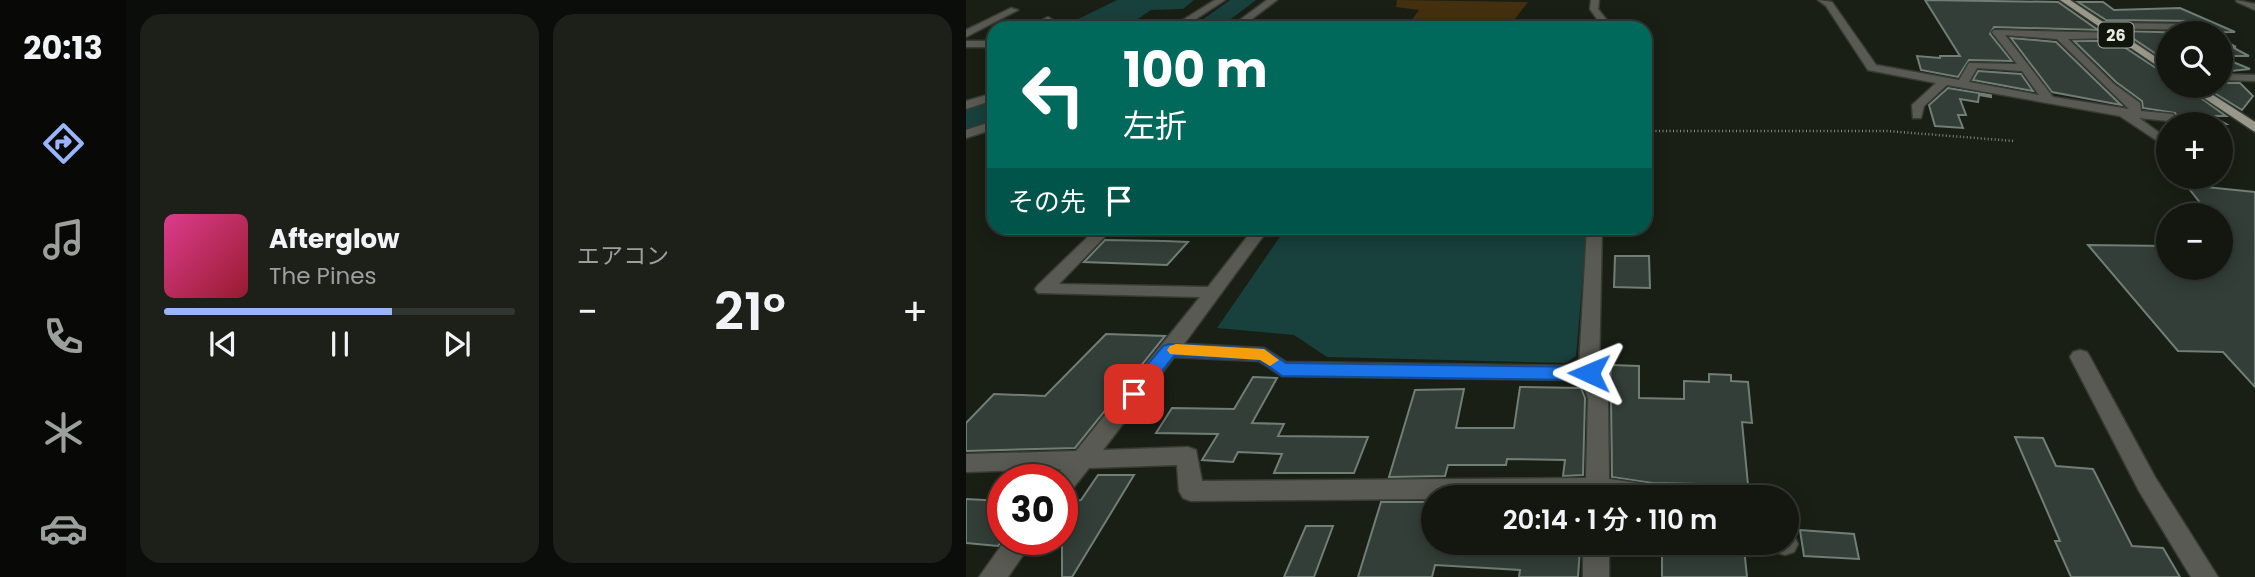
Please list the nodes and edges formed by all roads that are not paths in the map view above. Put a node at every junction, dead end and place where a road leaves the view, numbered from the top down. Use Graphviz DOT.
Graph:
graph roads {
  1 [pos="1221,0"];
  2 [pos="1273,0"];
  3 [pos="1595,0"];
  4 [pos="1822,0"];
  5 [pos="2064,0"];
  6 [pos="2240,0"];
  7 [pos="2255,7"];
  8 [pos="1014,10"];
  9 [pos="992,21"];
  10 [pos="1186,21"];
  11 [pos="1244,21"];
  12 [pos="1603,21"];
  13 [pos="987,24"];
  14 [pos="2103,26"];
  15 [pos="2156,27"];
  16 [pos="966,34"];
  17 [pos="2116,35"];
  18 [pos="2060,36"];
  19 [pos="966,44"];
  20 [pos="987,45"];
  21 [pos="987,49"];
  22 [pos="977,55"];
  23 [pos="2156,62"];
  24 [pos="2024,68"];
  25 [pos="2233,77"];
  26 [pos="2255,78"];
  27 [pos="1946,80"];
  28 [pos="1964,82"];
  29 [pos="987,98"];
  30 [pos="2048,98"];
  31 [pos="2210,98"];
  32 [pos="966,105"];
  33 [pos="2128,114"];
  34 [pos="1917,115"];
  35 [pos="2156,116"];
  36 [pos="987,127"];
  37 [pos="2255,128"];
  38 [pos="966,134"];
  39 [pos="2156,137"];
  40 [pos="1098,235"];
  41 [pos="1257,235"];
  42 [pos="1595,235"];
  43 [pos="1212,292"];
  44 [pos="1169,350"];
  45 [pos="2080,357"];
  46 [pos="1589,373"];
  47 [pos="1082,459"];
  48 [pos="966,463"];
  49 [pos="1078,464"];
  50 [pos="1597,485"];
  51 [pos="1421,492"];
  52 [pos="1009,555"];
  53 [pos="1596,555"];
  54 [pos="992,577"];
  55 [pos="1596,577"];
  56 [pos="2205,577"];
  1 -- 10 [label="street"];
  2 -- 11 [label="street"];
  3 -- 12 [label="street"];
  4 -- 27 [label="street"];
  5 -- 14 [label="main road, 26"];
  6 -- 7 [label="street"];
  8 -- 9 [label="street"];
  13 -- 16 [label="street"];
  14 -- 15 [label="street"];
  14 -- 17 [label="main road, 26"];
  17 -- 18 [label="street"];
  17 -- 23 [label="main road, 26"];
  18 -- 24 [label="street"];
  18 -- 33 [label="street"];
  19 -- 20 [label="street"];
  21 -- 22 [label="street"];
  24 -- 28 [label="street"];
  24 -- 30 [label="street"];
  25 -- 26 [label="street"];
  27 -- 28 [label="street"];
  27 -- 34 [label="street"];
  28 -- 30 [label="street"];
  29 -- 32 [label="street"];
  30 -- 33 [label="street"];
  31 -- 37 [label="main road"];
  33 -- 35 [label="street"];
  33 -- 39 [label="street"];
  36 -- 38 [label="street"];
  40 -- 43 [label="street"];
  41 -- 43 [label="street"];
  42 -- 46 [label="street"];
  43 -- 44 [label="street"];
  44 -- 46 [label="street"];
  44 -- 47 [label="street"];
  45 -- 56 [label="street"];
  46 -- 50 [label="street"];
  47 -- 48 [label="street"];
  47 -- 49 [label="street"];
  47 -- 51 [label="street"];
  52 -- 54 [label="street"];
  53 -- 55 [label="street"];
}
